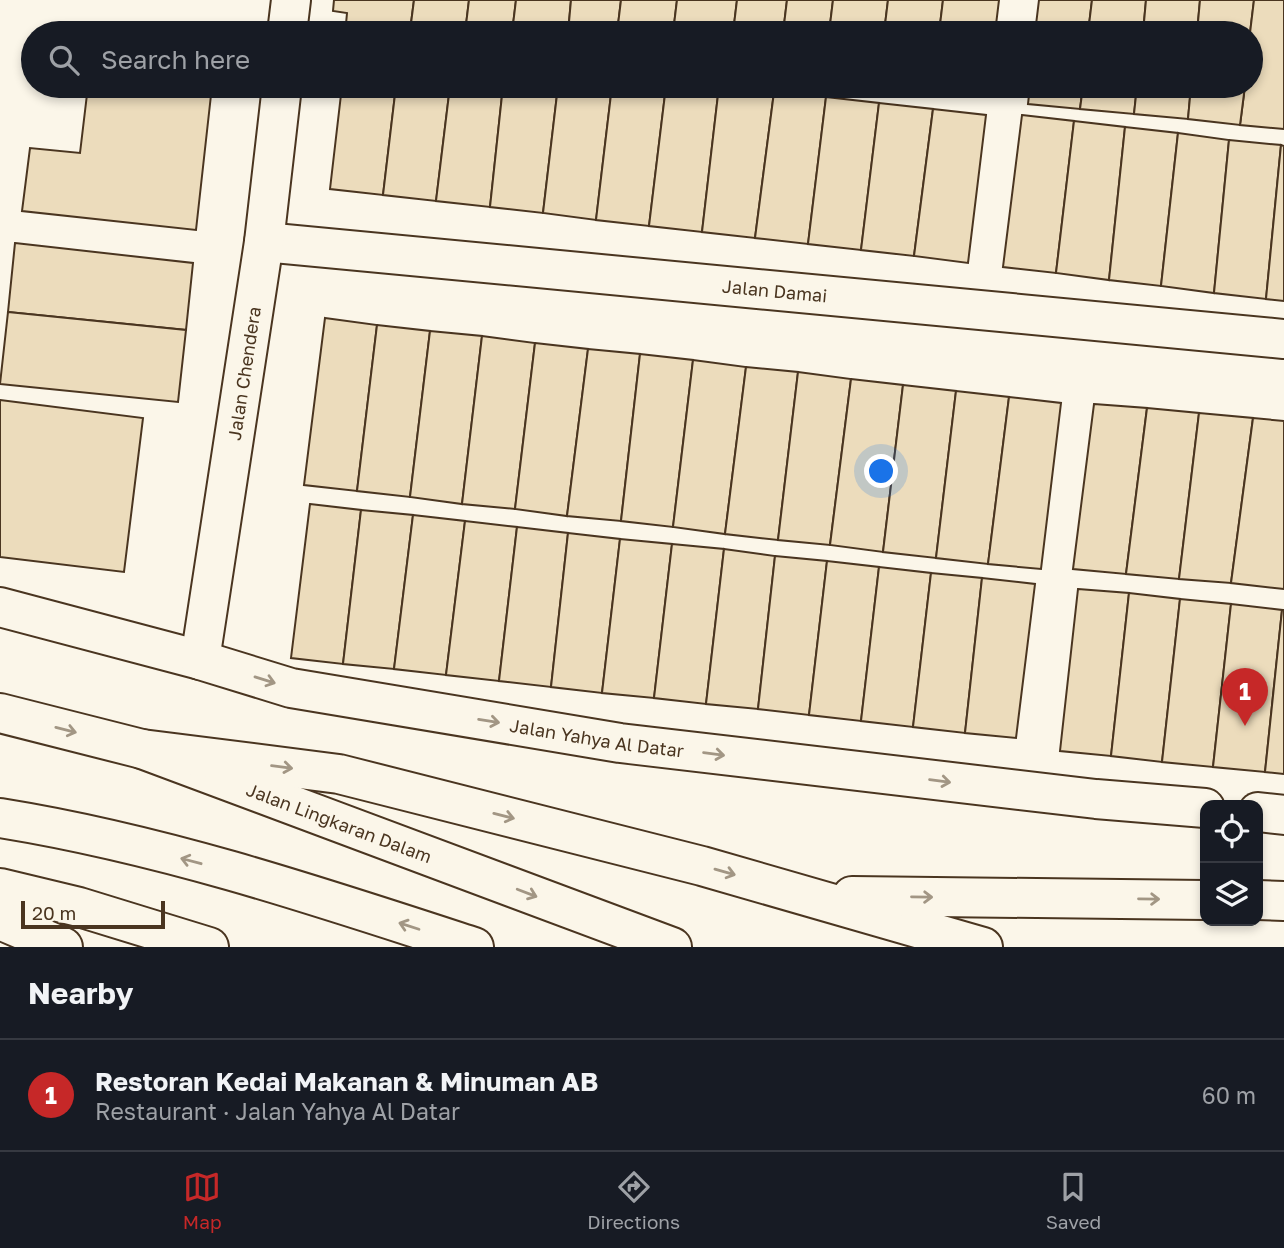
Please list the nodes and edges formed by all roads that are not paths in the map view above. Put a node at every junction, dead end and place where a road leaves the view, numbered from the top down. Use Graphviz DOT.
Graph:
graph roads {
  1 [pos="291,0"];
  2 [pos="288,21"];
  3 [pos="281,98"];
  4 [pos="264,242"];
  5 [pos="1284,339"];
  6 [pos="0,607"];
  7 [pos="200,660"];
  8 [pos="0,713"];
  9 [pos="142,749"];
  10 [pos="1200,808"];
  11 [pos="1263,812"];
  12 [pos="1284,814"];
  13 [pos="0,818"];
  14 [pos="0,888"];
  15 [pos="805,895"];
  16 [pos="1200,900"];
  17 [pos="1263,900"];
  18 [pos="1284,901"];
  19 [pos="0,920"];
  20 [pos="63,947"];
  21 [pos="209,947"];
  22 [pos="474,947"];
  23 [pos="672,947"];
  24 [pos="983,947"];
  1 -- 2 [label="main road"];
  3 -- 4 [label="main road, Jalan Chendera"];
  4 -- 5 [label="main road, Jalan Damai"];
  4 -- 7 [label="main road, Jalan Chendera"];
  6 -- 7 [label="main road, Jalan Yahya Al Datar"];
  7 -- 10 [label="main road, Jalan Yahya Al Datar, one-way"];
  8 -- 9 [label="main road, Jalan Lingkaran Dalam, one-way"];
  9 -- 15 [label="main road, one-way"];
  9 -- 23 [label="main road, Jalan Lingkaran Dalam, one-way"];
  11 -- 12 [label="main road"];
  22 -- 13 [label="main road, one-way"];
  14 -- 21 [label="main road"];
  15 -- 16 [label="main road, one-way"];
  15 -- 24 [label="main road"];
  17 -- 18 [label="main road"];
  19 -- 20 [label="main road"];
}
